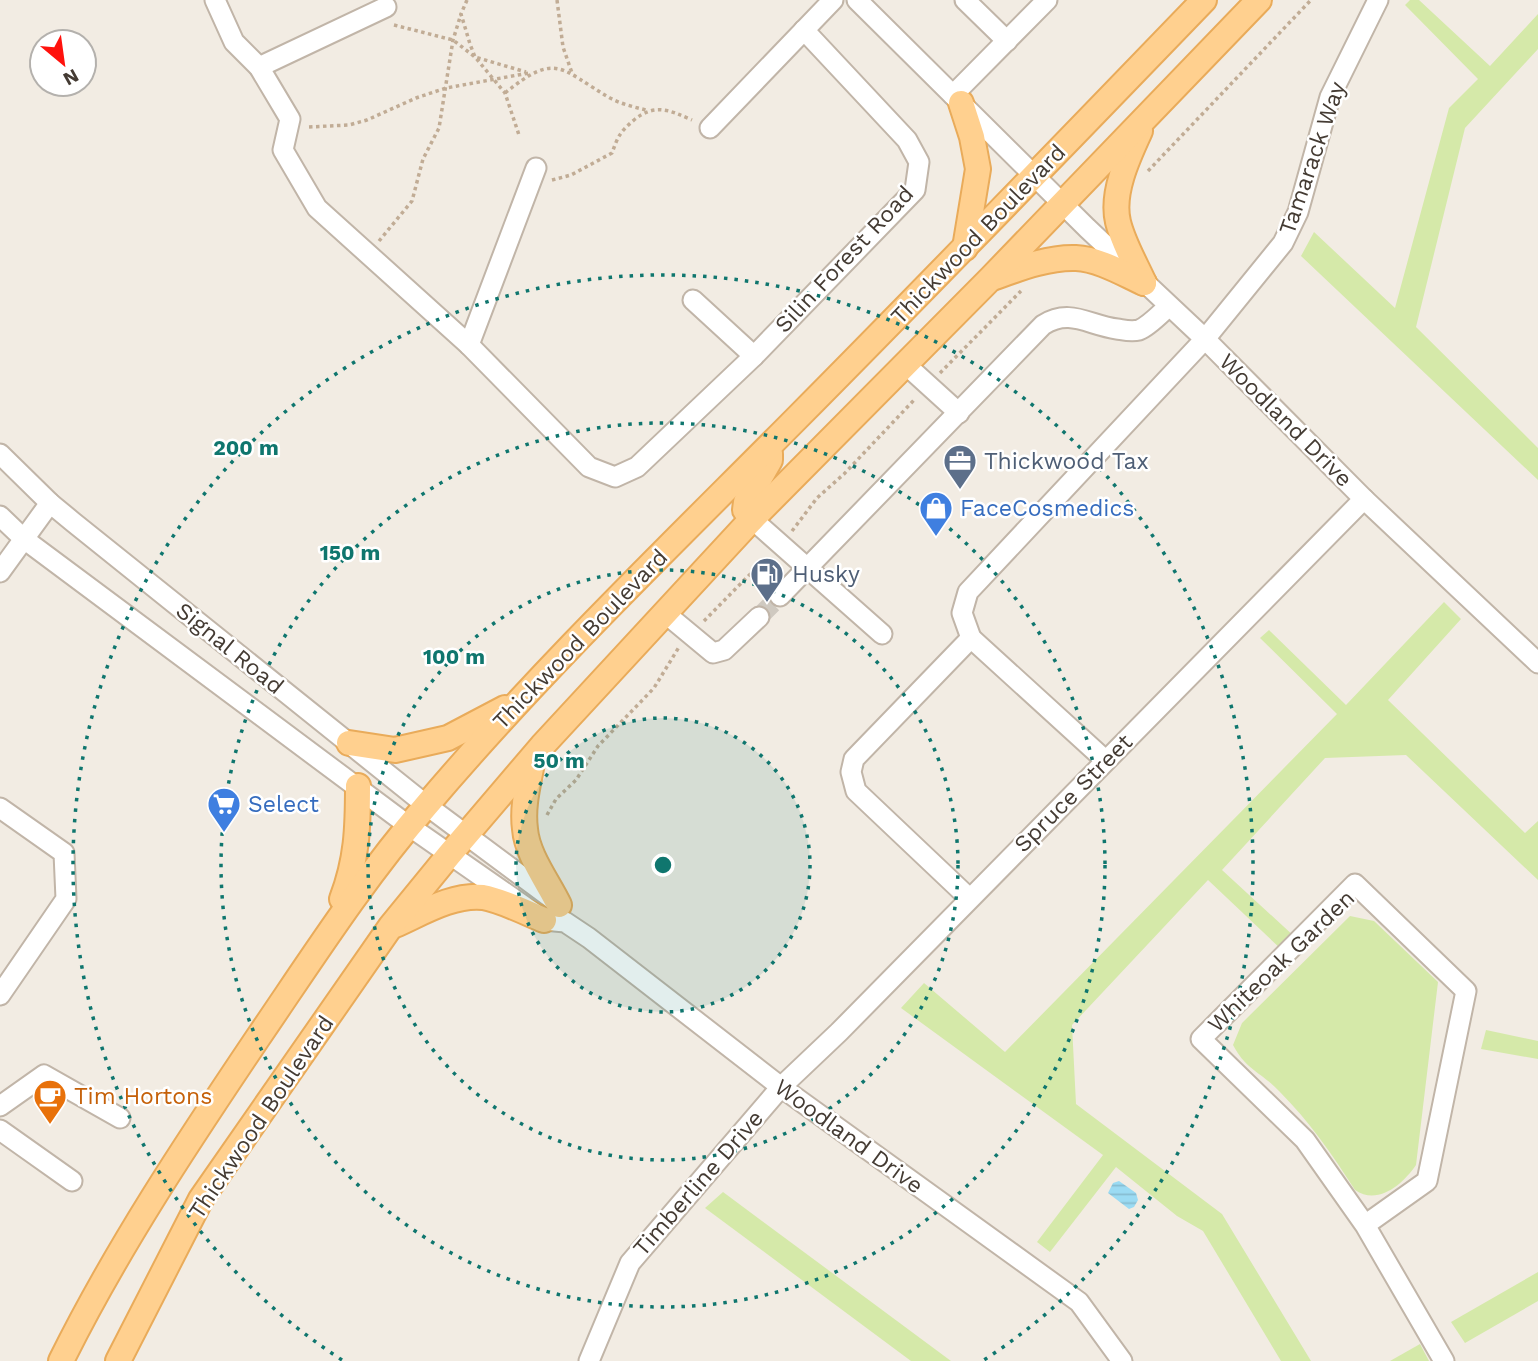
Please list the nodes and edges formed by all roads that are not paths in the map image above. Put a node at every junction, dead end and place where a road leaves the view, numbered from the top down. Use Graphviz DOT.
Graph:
graph roads {
  1 [pos="215,0"];
  2 [pos="833,0"];
  3 [pos="857,0"];
  4 [pos="965,0"];
  5 [pos="1047,0"];
  6 [pos="1204,0"];
  7 [pos="1259,0"];
  8 [pos="1378,0"];
  9 [pos="386,7"];
  10 [pos="804,30"];
  11 [pos="1007,41"];
  12 [pos="259,67"];
  13 [pos="957,99"];
  14 [pos="1148,115"];
  15 [pos="710,128"];
  16 [pos="1035,176"];
  17 [pos="533,177"];
  18 [pos="1062,203"];
  19 [pos="965,248"];
  20 [pos="991,278"];
  21 [pos="1144,283"];
  22 [pos="693,300"];
  23 [pos="1169,306"];
  24 [pos="1205,339"];
  25 [pos="469,345"];
  26 [pos="754,356"];
  27 [pos="905,364"];
  28 [pos="959,413"];
  29 [pos="769,447"];
  30 [pos="0,454"];
  31 [pos="1364,499"];
  32 [pos="50,503"];
  33 [pos="0,516"];
  34 [pos="752,519"];
  35 [pos="24,539"];
  36 [pos="807,568"];
  37 [pos="0,572"];
  38 [pos="780,596"];
  39 [pos="666,614"];
  40 [pos="759,617"];
  41 [pos="882,634"];
  42 [pos="971,638"];
  43 [pos="1536,654"];
  44 [pos="521,700"];
  45 [pos="349,743"];
  46 [pos="533,759"];
  47 [pos="1105,760"];
  48 [pos="358,786"];
  49 [pos="426,805"];
  50 [pos="0,808"];
  51 [pos="409,826"];
  52 [pos="466,835"];
  53 [pos="449,855"];
  54 [pos="969,898"];
  55 [pos="556,915"];
  56 [pos="391,926"];
  57 [pos="331,930"];
  58 [pos="0,995"];
  59 [pos="781,1087"];
  60 [pos="0,1106"];
  61 [pos="120,1118"];
  62 [pos="0,1130"];
  63 [pos="72,1181"];
  64 [pos="1365,1224"];
  65 [pos="61,1361"];
  66 [pos="118,1361"];
  67 [pos="589,1361"];
  68 [pos="1122,1361"];
  69 [pos="1444,1361"];
  1 -- 12 [label="street, Silin Forest Road"];
  2 -- 10 [label="street"];
  3 -- 13 [label="street"];
  4 -- 11 [label="street"];
  5 -- 11 [label="street"];
  6 -- 16 [label="main road, Thickwood Boulevard"];
  7 -- 14 [label="main road, Thickwood Boulevard"];
  8 -- 24 [label="street, Tamarack Way"];
  9 -- 12 [label="street"];
  10 -- 15 [label="street"];
  10 -- 26 [label="street, Silin Forest Road"];
  11 -- 13 [label="street"];
  12 -- 25 [label="street, Silin Forest Road"];
  13 -- 16 [label="street"];
  13 -- 19 [label="main road"];
  14 -- 18 [label="main road, Thickwood Boulevard"];
  14 -- 21 [label="main road"];
  16 -- 18 [label="street, Woodland Drive"];
  16 -- 19 [label="main road, Thickwood Boulevard"];
  17 -- 25 [label="street"];
  18 -- 20 [label="main road, Thickwood Boulevard"];
  18 -- 21 [label="street, Woodland Drive"];
  19 -- 29 [label="main road, Thickwood Boulevard"];
  20 -- 21 [label="main road"];
  20 -- 27 [label="main road, Thickwood Boulevard"];
  21 -- 23 [label="street, Woodland Drive"];
  22 -- 26 [label="street"];
  23 -- 24 [label="street, Woodland Drive"];
  23 -- 28 [label="street"];
  24 -- 31 [label="street, Woodland Drive"];
  24 -- 42 [label="street, Tamarack Way"];
  25 -- 26 [label="street, Silin Forest Road"];
  27 -- 28 [label="street"];
  27 -- 34 [label="main road, Thickwood Boulevard"];
  28 -- 36 [label="street"];
  29 -- 34 [label="main road"];
  29 -- 44 [label="main road, Thickwood Boulevard"];
  30 -- 32 [label="street, Signal Road"];
  31 -- 43 [label="street, Woodland Drive"];
  31 -- 47 [label="street, Spruce Street"];
  32 -- 35 [label="street"];
  32 -- 45 [label="street, Signal Road"];
  33 -- 35 [label="street, Signal Road"];
  34 -- 36 [label="street"];
  34 -- 39 [label="main road, Thickwood Boulevard"];
  35 -- 37 [label="street"];
  35 -- 48 [label="street, Signal Road"];
  36 -- 38 [label="street"];
  36 -- 41 [label="street"];
  39 -- 40 [label="street"];
  39 -- 46 [label="main road, Thickwood Boulevard"];
  42 -- 47 [label="street"];
  42 -- 54 [label="street"];
  44 -- 45 [label="main road"];
  44 -- 49 [label="main road, Thickwood Boulevard"];
  45 -- 49 [label="street, Signal Road"];
  46 -- 52 [label="main road, Thickwood Boulevard"];
  46 -- 55 [label="main road"];
  47 -- 54 [label="street, Spruce Street"];
  48 -- 51 [label="street, Signal Road"];
  48 -- 57 [label="main road"];
  49 -- 51 [label="main road, Thickwood Boulevard"];
  49 -- 52 [label="street, Signal Road"];
  50 -- 58 [label="street"];
  51 -- 53 [label="street, Signal Road"];
  51 -- 57 [label="main road, Thickwood Boulevard"];
  52 -- 53 [label="main road, Thickwood Boulevard"];
  52 -- 55 [label="street, Woodland Drive"];
  53 -- 55 [label="street, Woodland Drive"];
  53 -- 56 [label="main road, Thickwood Boulevard"];
  54 -- 59 [label="street, Spruce Street"];
  55 -- 56 [label="main road"];
  55 -- 59 [label="street, Woodland Drive"];
  56 -- 66 [label="main road, Thickwood Boulevard"];
  57 -- 65 [label="main road, Thickwood Boulevard"];
  59 -- 67 [label="street, Timberline Drive"];
  59 -- 68 [label="street, Woodland Drive"];
  60 -- 61 [label="street"];
  62 -- 63 [label="street"];
  64 -- 64 [label="street, Whiteoak Garden"];
  64 -- 69 [label="street, Whiteoak Garden"];
}
